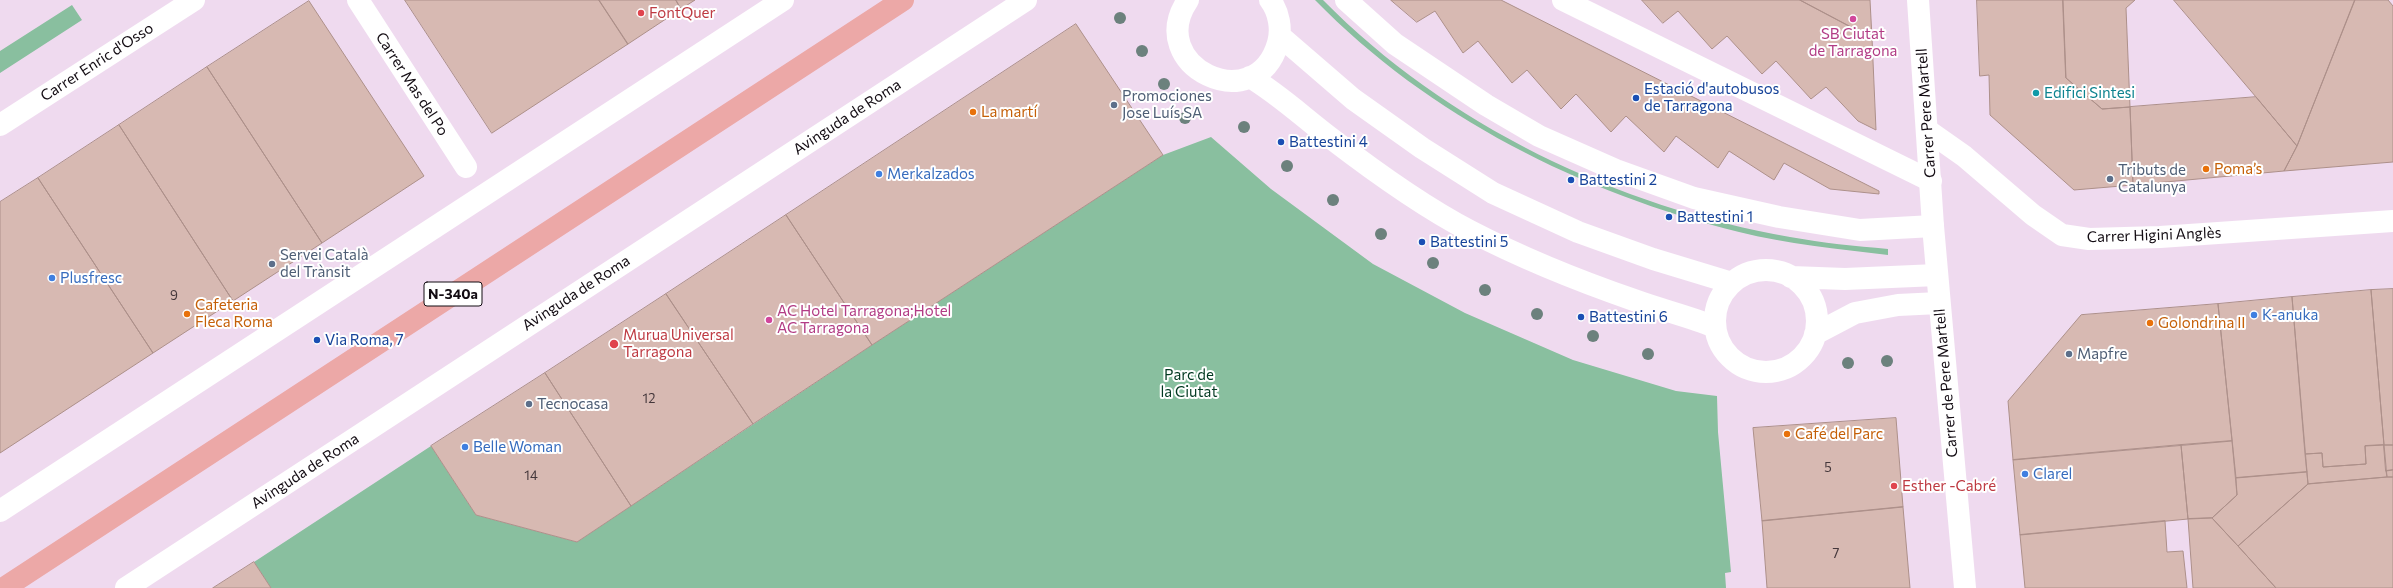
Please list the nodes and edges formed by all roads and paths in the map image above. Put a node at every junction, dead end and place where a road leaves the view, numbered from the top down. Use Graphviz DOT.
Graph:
graph roads {
  1 [pos="194,0"];
  2 [pos="358,0"];
  3 [pos="783,0"];
  4 [pos="903,0"];
  5 [pos="1026,0"];
  6 [pos="1188,0"];
  7 [pos="1270,0"];
  8 [pos="1346,0"];
  9 [pos="1563,0"];
  10 [pos="1918,0"];
  11 [pos="1280,36"];
  12 [pos="1250,77"];
  13 [pos="0,124"];
  14 [pos="1927,130"];
  15 [pos="466,167"];
  16 [pos="1931,181"];
  17 [pos="2393,221"];
  18 [pos="1933,226"];
  19 [pos="1937,274"];
  20 [pos="1791,277"];
  21 [pos="1732,283"];
  22 [pos="1939,303"];
  23 [pos="1715,327"];
  24 [pos="1816,334"];
  25 [pos="0,511"];
  26 [pos="4,588"];
  27 [pos="126,588"];
  28 [pos="1965,588"];
  1 -- 13 [label="street, Carrer Enric d'Osso"];
  2 -- 15 [label="street, Carrer Mas del Po"];
  3 -- 25 [label="street"];
  4 -- 26 [label="main road, N-340a"];
  5 -- 27 [label="street, Avinguda de Roma"];
  6 -- 12 [label="street"];
  7 -- 11 [label="street"];
  8 -- 18 [label="street"];
  9 -- 16 [label="street"];
  10 -- 14 [label="street, Carrer Pere Martell"];
  11 -- 12 [label="street"];
  11 -- 21 [label="street"];
  12 -- 23 [label="street"];
  14 -- 16 [label="street, Carrer Pere Martell"];
  14 -- 17 [label="street, Carrer Higini Anglès"];
  16 -- 18 [label="street, Carrer Pere Martell"];
  18 -- 19 [label="street, Carrer de Pere Martell"];
  19 -- 20 [label="street"];
  19 -- 22 [label="street, Carrer de Pere Martell"];
  20 -- 21 [label="street"];
  20 -- 24 [label="street"];
  21 -- 23 [label="street"];
  22 -- 24 [label="street"];
  22 -- 28 [label="street, Carrer de Pere Martell"];
  23 -- 24 [label="street"];
}
